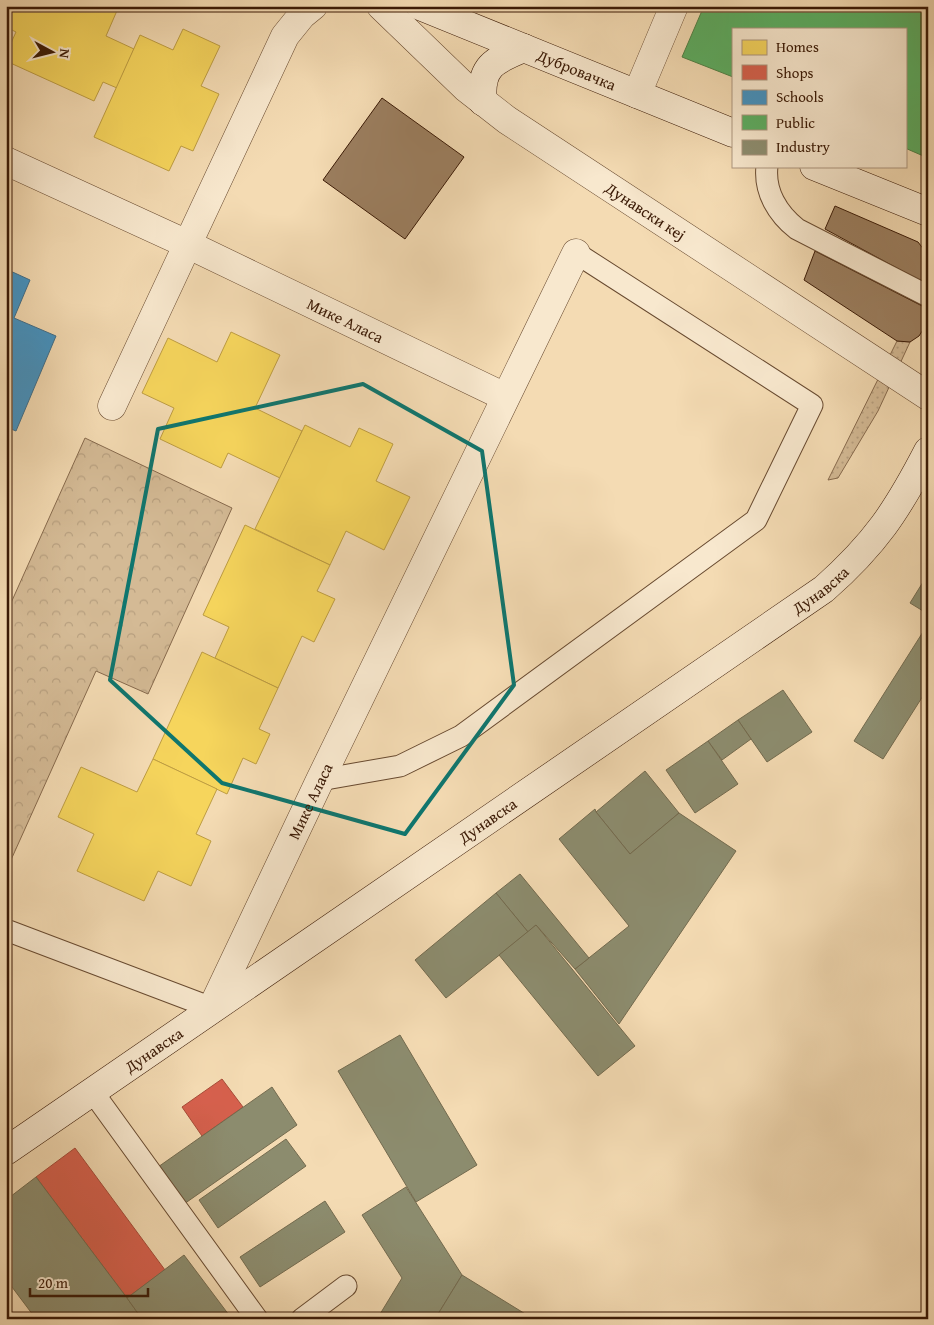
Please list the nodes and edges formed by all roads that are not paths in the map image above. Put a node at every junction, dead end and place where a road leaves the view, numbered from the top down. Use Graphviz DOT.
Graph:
graph roads {
  1 [pos="313,6"];
  2 [pos="381,6"];
  3 [pos="420,6"];
  4 [pos="674,6"];
  5 [pos="524,48"];
  6 [pos="638,94"];
  7 [pos="483,102"];
  8 [pos="732,134"];
  9 [pos="6,161"];
  10 [pos="767,168"];
  11 [pos="819,168"];
  12 [pos="928,212"];
  13 [pos="187,244"];
  14 [pos="576,253"];
  15 [pos="928,296"];
  16 [pos="928,396"];
  17 [pos="505,397"];
  18 [pos="112,406"];
  19 [pos="928,451"];
  20 [pos="320,780"];
  21 [pos="6,930"];
  22 [pos="212,1008"];
  23 [pos="92,1091"];
  24 [pos="6,1151"];
  25 [pos="346,1286"];
  26 [pos="257,1319"];
  27 [pos="302,1319"];
  1 -- 13 [label="street"];
  2 -- 7 [label="street, Дунавски кеј"];
  3 -- 5 [label="street, Дубровачка"];
  4 -- 6 [label="street"];
  5 -- 6 [label="street, Дубровачка"];
  5 -- 7 [label="street"];
  6 -- 8 [label="street, Дубровачка"];
  7 -- 16 [label="street, Дунавски кеј"];
  9 -- 13 [label="street, Мике Аласа"];
  10 -- 15 [label="lane"];
  11 -- 12 [label="street"];
  13 -- 17 [label="street, Мике Аласа"];
  13 -- 18 [label="street"];
  14 -- 17 [label="street, Мике Аласа"];
  14 -- 20 [label="lane"];
  17 -- 20 [label="street, Мике Аласа"];
  19 -- 22 [label="street, Дунавска"];
  20 -- 22 [label="street, Мике Аласа"];
  21 -- 22 [label="lane"];
  22 -- 23 [label="street, Дунавска"];
  23 -- 24 [label="street, Дунавска"];
  23 -- 26 [label="lane"];
  25 -- 27 [label="lane"];
}
